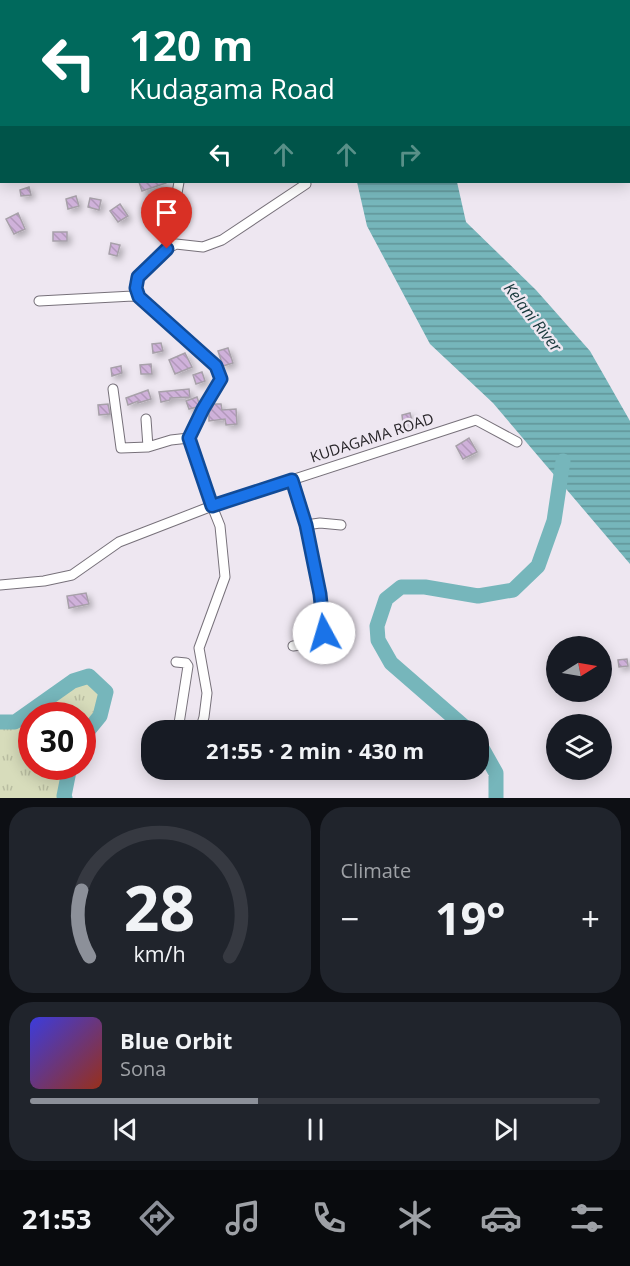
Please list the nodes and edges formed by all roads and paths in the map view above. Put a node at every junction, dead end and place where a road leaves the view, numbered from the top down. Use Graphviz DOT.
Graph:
graph roads {
  1 [pos="179,183"];
  2 [pos="306,184"];
  3 [pos="167,249"];
  4 [pos="139,297"];
  5 [pos="39,301"];
  6 [pos="113,389"];
  7 [pos="146,419"];
  8 [pos="189,438"];
  9 [pos="517,442"];
  10 [pos="148,447"];
  11 [pos="292,480"];
  12 [pos="212,506"];
  13 [pos="306,525"];
  14 [pos="341,525"];
  15 [pos="0,585"];
  16 [pos="292,646"];
  17 [pos="176,662"];
  18 [pos="180,720"];
  19 [pos="203,720"];
  1 -- 3 [label="street"];
  2 -- 3 [label="street"];
  3 -- 4 [label="street"];
  4 -- 5 [label="street"];
  4 -- 8 [label="street"];
  6 -- 10 [label="street"];
  7 -- 10 [label="street"];
  8 -- 10 [label="street"];
  8 -- 12 [label="street"];
  9 -- 11 [label="street, KUDAGAMA ROAD"];
  11 -- 12 [label="street, KUDAGAMA ROAD"];
  11 -- 13 [label="street"];
  12 -- 15 [label="street, KUDAGAMA ROAD"];
  12 -- 19 [label="street"];
  13 -- 14 [label="street"];
  13 -- 16 [label="street"];
  17 -- 18 [label="street"];
}
